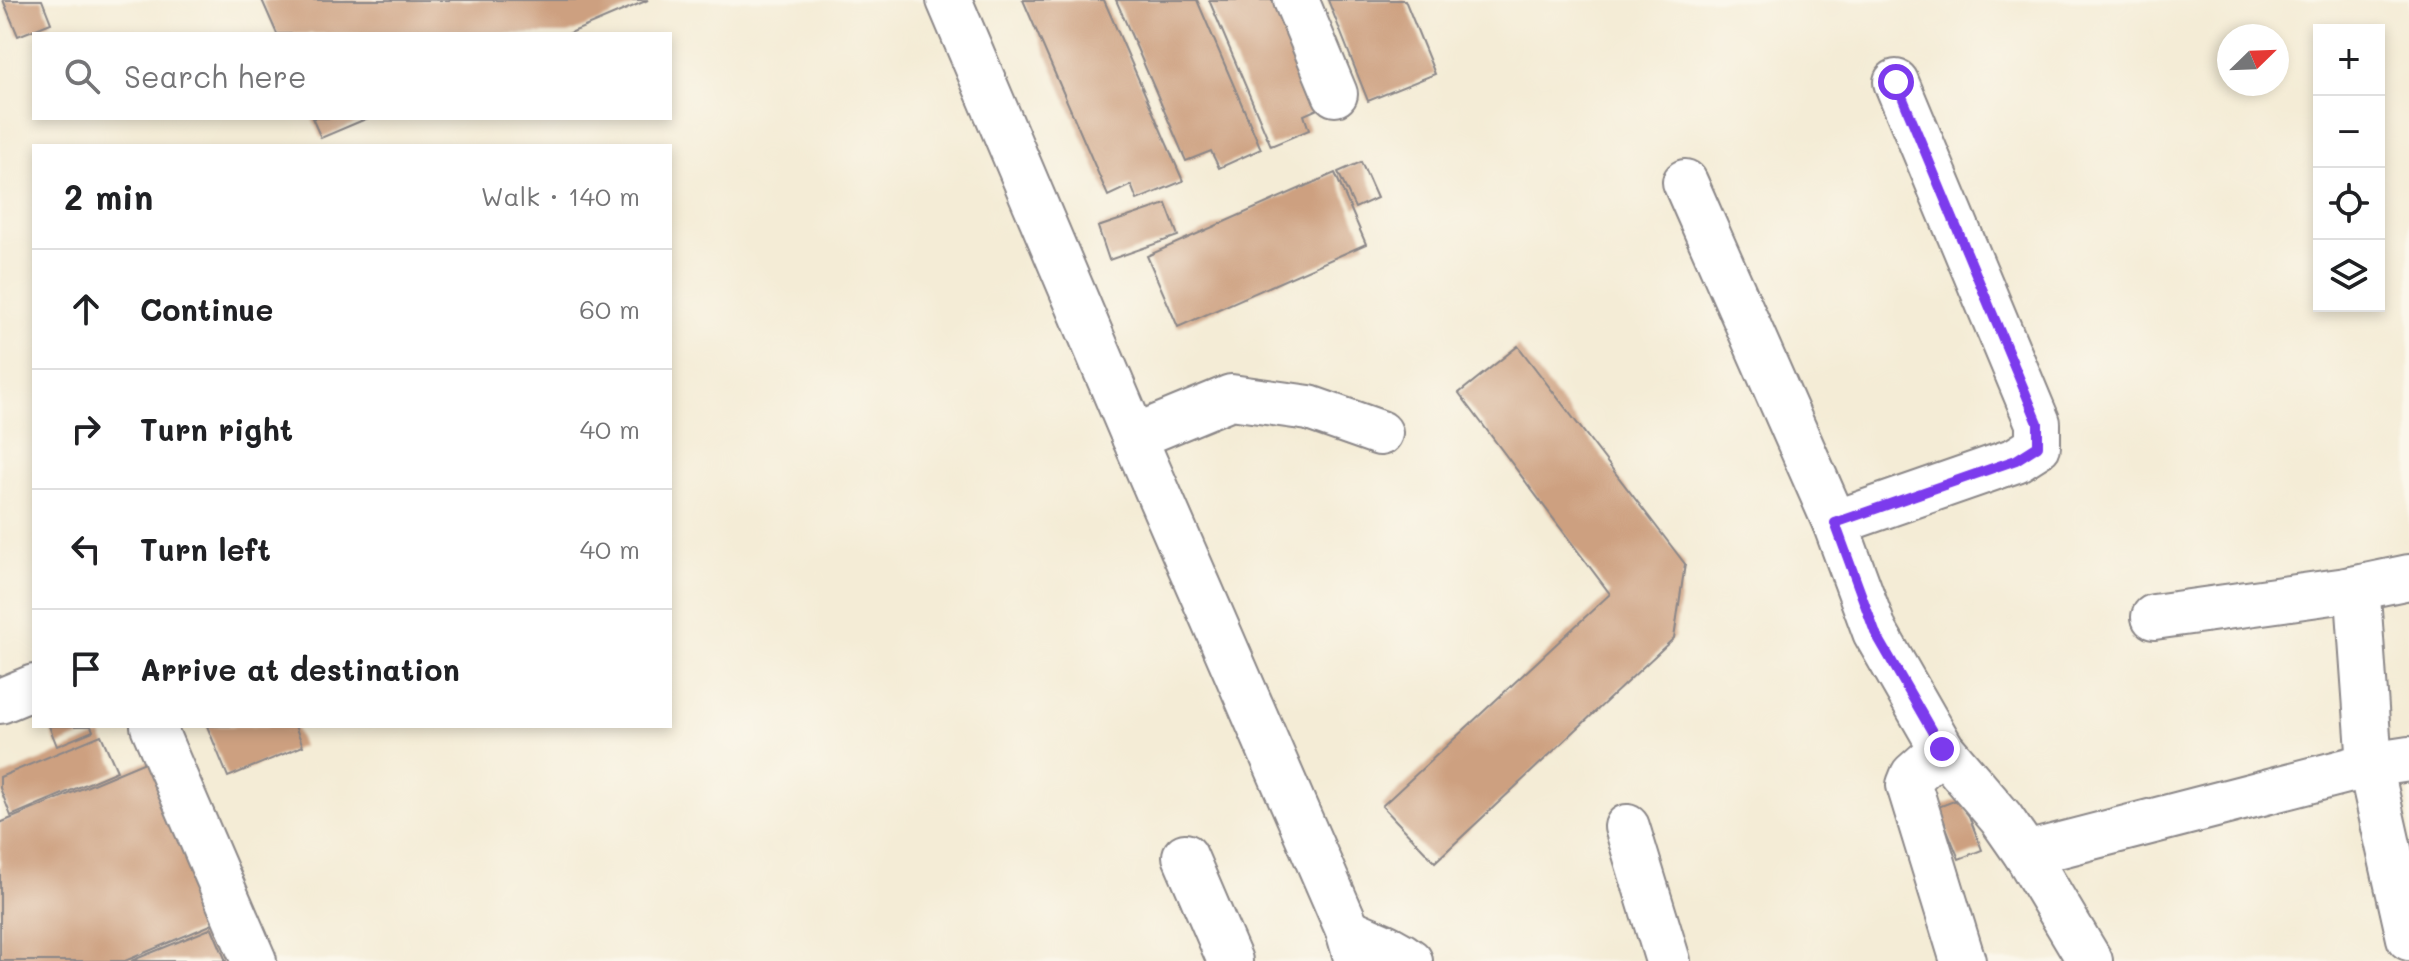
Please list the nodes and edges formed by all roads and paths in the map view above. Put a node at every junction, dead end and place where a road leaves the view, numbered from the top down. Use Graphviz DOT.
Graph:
graph roads {
  1 [pos="949,0"];
  2 [pos="1296,0"];
  3 [pos="1896,82"];
  4 [pos="1335,94"];
  5 [pos="1685,182"];
  6 [pos="1380,433"];
  7 [pos="1134,437"];
  8 [pos="1835,523"];
  9 [pos="2409,577"];
  10 [pos="2347,590"];
  11 [pos="2154,617"];
  12 [pos="32,688"];
  13 [pos="0,701"];
  14 [pos="154,728"];
  15 [pos="1942,749"];
  16 [pos="2390,762"];
  17 [pos="1627,827"];
  18 [pos="2026,854"];
  19 [pos="1185,856"];
  20 [pos="2409,938"];
  21 [pos="1353,946"];
  22 [pos="254,961"];
  23 [pos="1230,961"];
  24 [pos="1410,961"];
  25 [pos="1668,961"];
  26 [pos="1963,961"];
  27 [pos="2090,961"];
  1 -- 7 [label="street"];
  2 -- 4 [label="street"];
  3 -- 8 [label="street"];
  5 -- 8 [label="street"];
  6 -- 7 [label="street"];
  7 -- 21 [label="street"];
  8 -- 15 [label="street"];
  9 -- 10 [label="street"];
  10 -- 11 [label="street"];
  10 -- 16 [label="street"];
  12 -- 13 [label="street"];
  14 -- 22 [label="street"];
  15 -- 18 [label="street"];
  15 -- 26 [label="street"];
  16 -- 18 [label="street"];
  16 -- 20 [label="street"];
  17 -- 25 [label="street"];
  18 -- 27 [label="street"];
  19 -- 23 [label="street"];
  21 -- 24 [label="street"];
}
